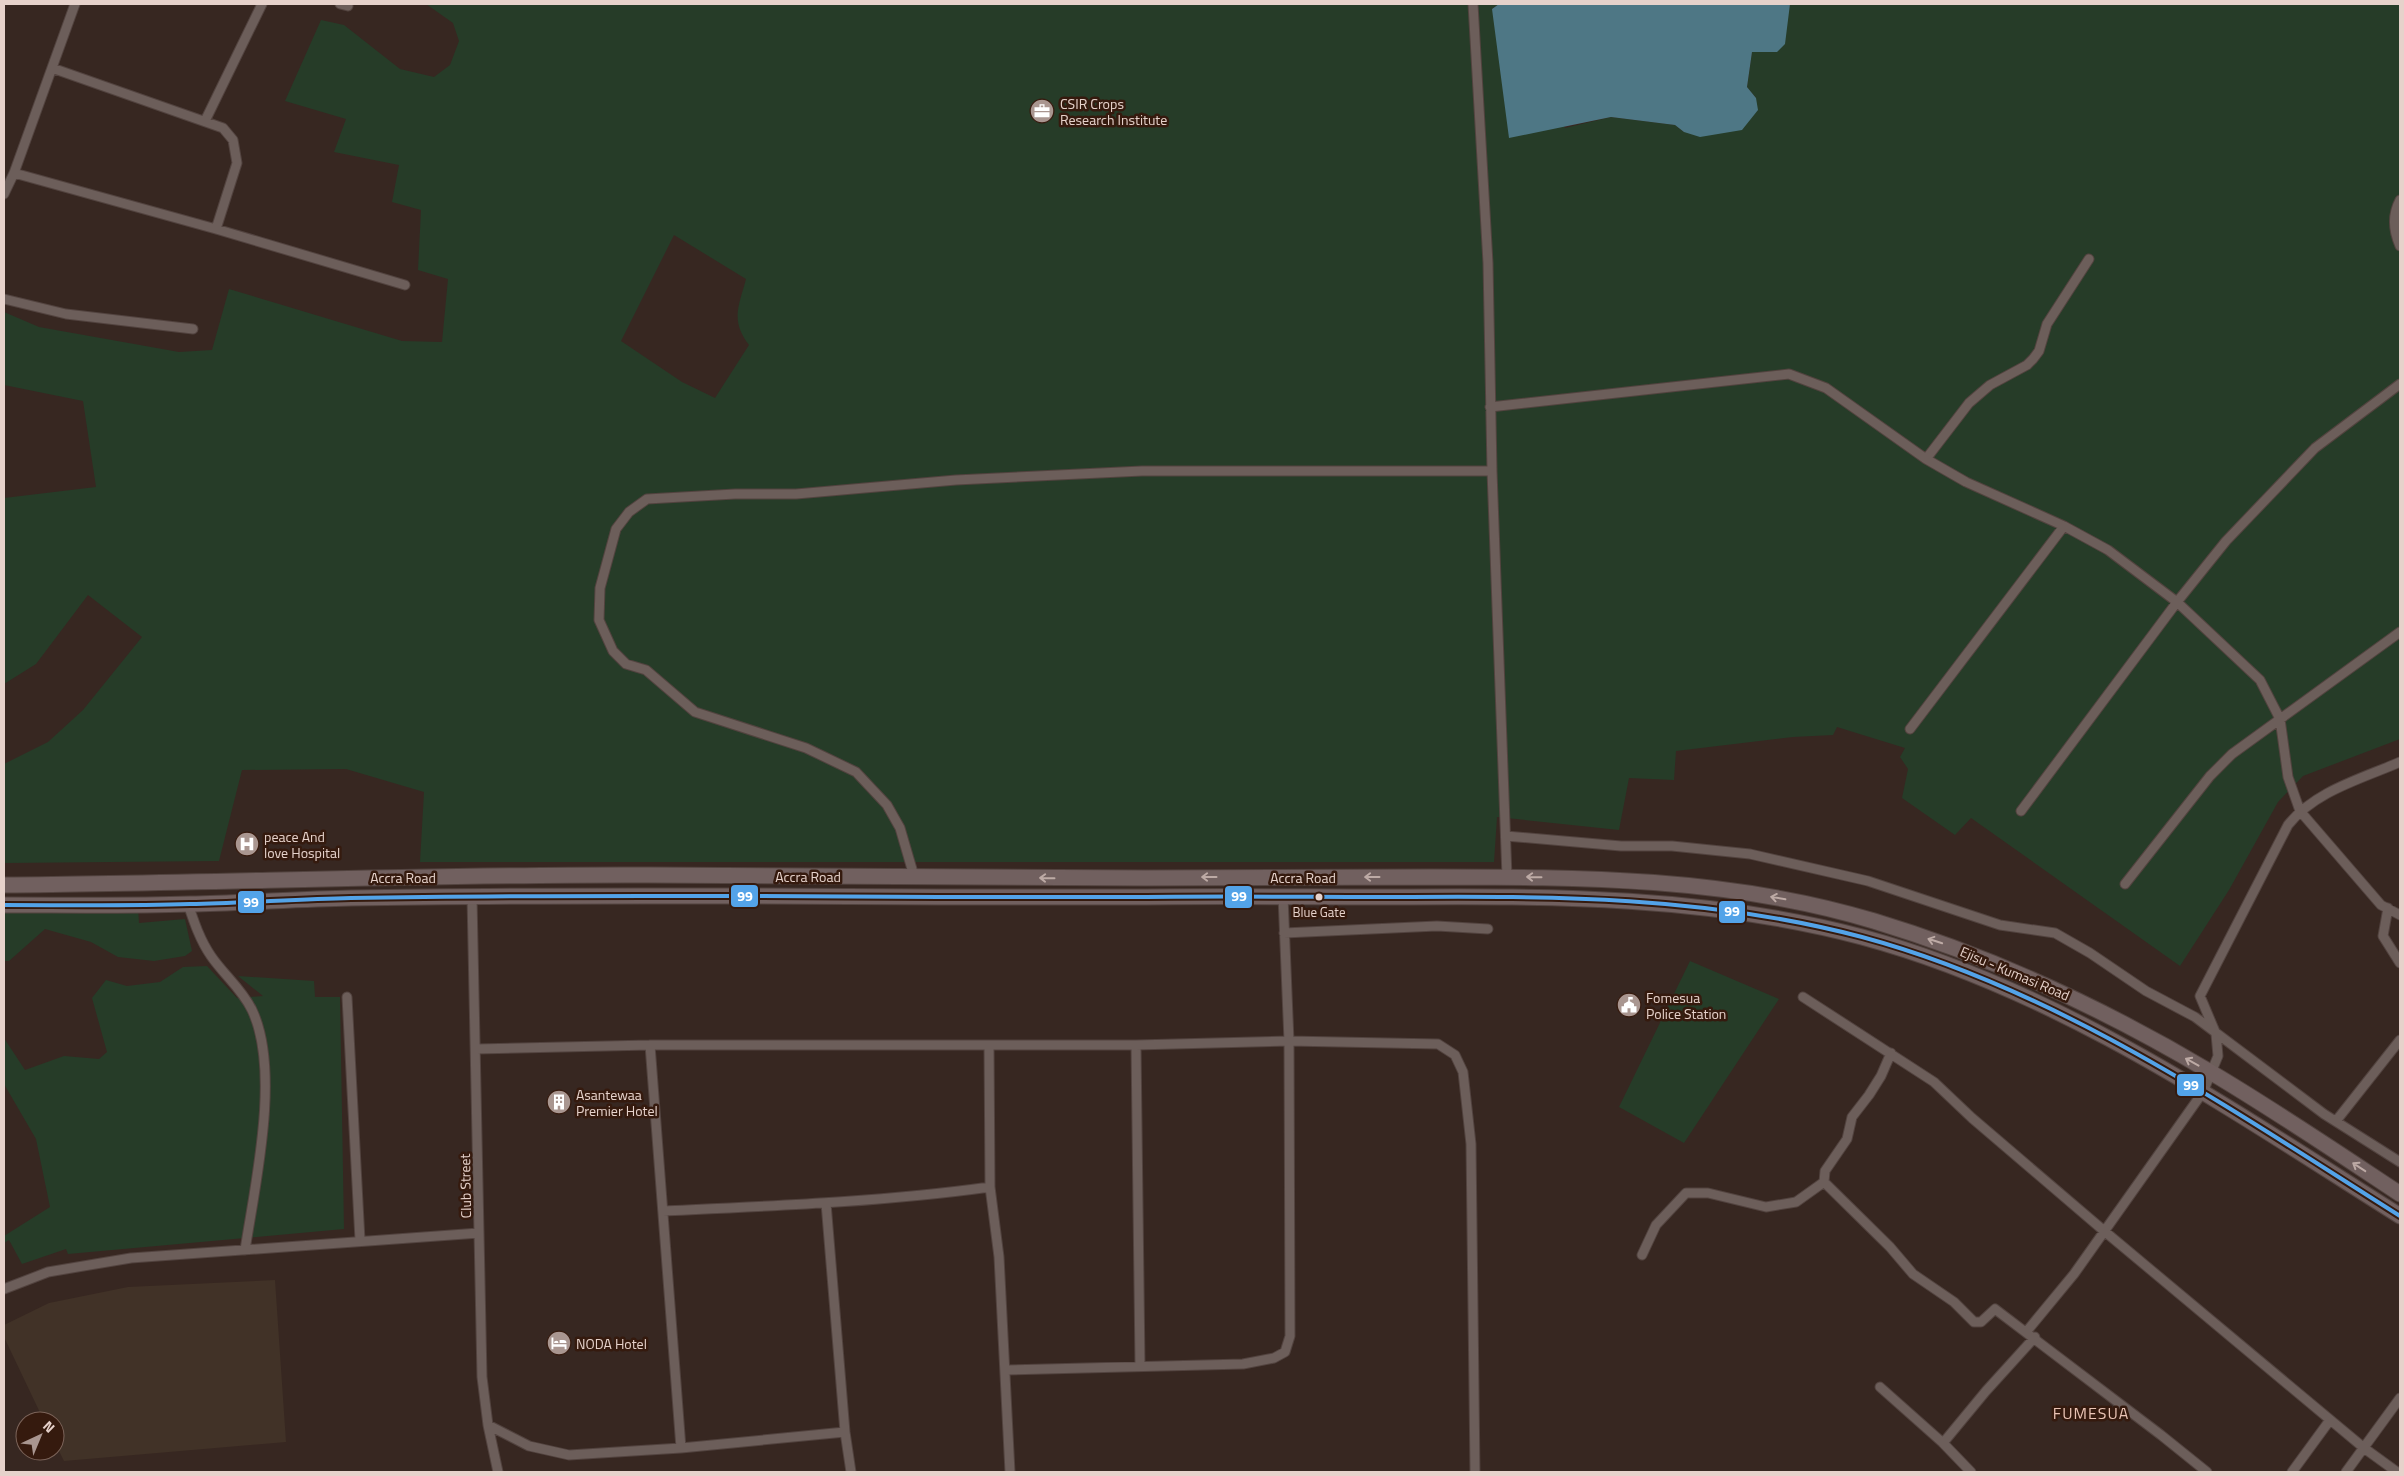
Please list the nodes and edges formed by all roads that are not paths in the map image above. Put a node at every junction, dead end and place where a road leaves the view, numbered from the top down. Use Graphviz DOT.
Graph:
graph roads {
  1 [pos="75,4"];
  2 [pos="262,4"];
  3 [pos="1473,4"];
  4 [pos="52,68"];
  5 [pos="205,121"];
  6 [pos="14,173"];
  7 [pos="4,194"];
  8 [pos="2400,200"];
  9 [pos="216,229"];
  10 [pos="2400,246"];
  11 [pos="2089,259"];
  12 [pos="405,285"];
  13 [pos="4,299"];
  14 [pos="193,330"];
  15 [pos="2400,384"];
  16 [pos="1490,407"];
  17 [pos="1926,459"];
  18 [pos="1492,471"];
  19 [pos="2064,526"];
  20 [pos="2177,602"];
  21 [pos="2400,632"];
  22 [pos="2280,719"];
  23 [pos="1910,729"];
  24 [pos="2400,762"];
  25 [pos="2021,811"];
  26 [pos="2300,811"];
  27 [pos="1506,836"];
  28 [pos="914,876"];
  29 [pos="1507,877"];
  30 [pos="1583,878"];
  31 [pos="2125,884"];
  32 [pos="4,885"];
  33 [pos="1283,896"];
  34 [pos="472,897"];
  35 [pos="188,904"];
  36 [pos="4,905"];
  37 [pos="2388,908"];
  38 [pos="2400,914"];
  39 [pos="1488,929"];
  40 [pos="1284,933"];
  41 [pos="2400,964"];
  42 [pos="347,997"];
  43 [pos="1803,998"];
  44 [pos="2216,1034"];
  45 [pos="2400,1040"];
  46 [pos="1289,1041"];
  47 [pos="650,1045"];
  48 [pos="1136,1045"];
  49 [pos="989,1046"];
  50 [pos="476,1050"];
  51 [pos="1891,1053"];
  52 [pos="2212,1072"];
  53 [pos="2203,1092"];
  54 [pos="2336,1121"];
  55 [pos="2400,1162"];
  56 [pos="1824,1182"];
  57 [pos="990,1187"];
  58 [pos="2400,1194"];
  59 [pos="826,1203"];
  60 [pos="663,1211"];
  61 [pos="2400,1216"];
  62 [pos="2103,1230"];
  63 [pos="479,1233"];
  64 [pos="360,1240"];
  65 [pos="245,1250"];
  66 [pos="1642,1255"];
  67 [pos="4,1289"];
  68 [pos="2027,1331"];
  69 [pos="2035,1337"];
  70 [pos="1140,1365"];
  71 [pos="1006,1370"];
  72 [pos="1880,1387"];
  73 [pos="2400,1398"];
  74 [pos="2330,1420"];
  75 [pos="488,1425"];
  76 [pos="844,1432"];
  77 [pos="1943,1443"];
  78 [pos="681,1448"];
  79 [pos="2364,1448"];
  80 [pos="2296,1471"];
  81 [pos="498,1472"];
  82 [pos="851,1472"];
  83 [pos="1010,1472"];
  84 [pos="1475,1472"];
  85 [pos="1971,1472"];
  86 [pos="2207,1472"];
  87 [pos="2346,1472"];
  88 [pos="2397,1472"];
  1 -- 4 [label="street"];
  2 -- 5 [label="street"];
  3 -- 16 [label="street"];
  4 -- 5 [label="street"];
  4 -- 6 [label="street"];
  5 -- 9 [label="street"];
  6 -- 7 [label="street"];
  6 -- 9 [label="street"];
  8 -- 10 [label="street"];
  9 -- 12 [label="street"];
  11 -- 17 [label="street"];
  13 -- 14 [label="street"];
  15 -- 20 [label="street"];
  16 -- 17 [label="street"];
  16 -- 18 [label="street"];
  17 -- 19 [label="street"];
  18 -- 27 [label="street"];
  18 -- 28 [label="street"];
  19 -- 20 [label="street"];
  19 -- 23 [label="street"];
  20 -- 22 [label="street"];
  20 -- 25 [label="street"];
  21 -- 22 [label="street"];
  22 -- 26 [label="street"];
  22 -- 31 [label="street"];
  24 -- 26 [label="street"];
  26 -- 37 [label="street"];
  26 -- 44 [label="street"];
  27 -- 29 [label="street"];
  27 -- 44 [label="street"];
  29 -- 28 [label="highway, Accra Road, one-way"];
  28 -- 32 [label="highway, Accra Road"];
  30 -- 29 [label="highway, Accra Road, one-way"];
  52 -- 30 [label="highway, Ejisu - Kumasi Road, one-way"];
  33 -- 34 [label="highway, Accra Road"];
  33 -- 40 [label="street"];
  33 -- 53 [label="highway, Accra Road"];
  34 -- 35 [label="highway, Accra Road"];
  34 -- 50 [label="street, Club Street"];
  35 -- 36 [label="highway, Accra Road"];
  35 -- 65 [label="street"];
  37 -- 38 [label="street"];
  37 -- 41 [label="street"];
  39 -- 40 [label="street"];
  40 -- 46 [label="street"];
  42 -- 64 [label="street"];
  43 -- 51 [label="street"];
  44 -- 52 [label="street"];
  44 -- 54 [label="street"];
  45 -- 54 [label="street"];
  46 -- 48 [label="street"];
  46 -- 70 [label="street"];
  46 -- 84 [label="street"];
  47 -- 49 [label="street"];
  47 -- 50 [label="street"];
  47 -- 60 [label="street"];
  48 -- 49 [label="street"];
  48 -- 70 [label="street"];
  49 -- 57 [label="street"];
  50 -- 63 [label="street, Club Street"];
  51 -- 56 [label="street"];
  51 -- 62 [label="street"];
  52 -- 53 [label="street"];
  58 -- 52 [label="highway, Ejisu - Kumasi Road, one-way"];
  53 -- 61 [label="highway, Accra Road"];
  53 -- 62 [label="street"];
  54 -- 55 [label="street"];
  56 -- 66 [label="street"];
  56 -- 68 [label="street"];
  57 -- 59 [label="street"];
  57 -- 71 [label="street"];
  59 -- 60 [label="street"];
  59 -- 76 [label="street"];
  60 -- 78 [label="street"];
  62 -- 68 [label="street"];
  62 -- 74 [label="street"];
  63 -- 64 [label="street"];
  63 -- 75 [label="street, Club Street"];
  64 -- 65 [label="street"];
  65 -- 67 [label="street"];
  68 -- 69 [label="street"];
  69 -- 77 [label="street"];
  69 -- 86 [label="street"];
  70 -- 71 [label="street"];
  71 -- 83 [label="street"];
  72 -- 77 [label="street"];
  73 -- 79 [label="street"];
  74 -- 79 [label="street"];
  74 -- 80 [label="street"];
  75 -- 78 [label="street"];
  75 -- 81 [label="street, Club Street"];
  76 -- 78 [label="street"];
  76 -- 82 [label="street"];
  77 -- 85 [label="street"];
  79 -- 87 [label="street"];
  79 -- 88 [label="street"];
}
